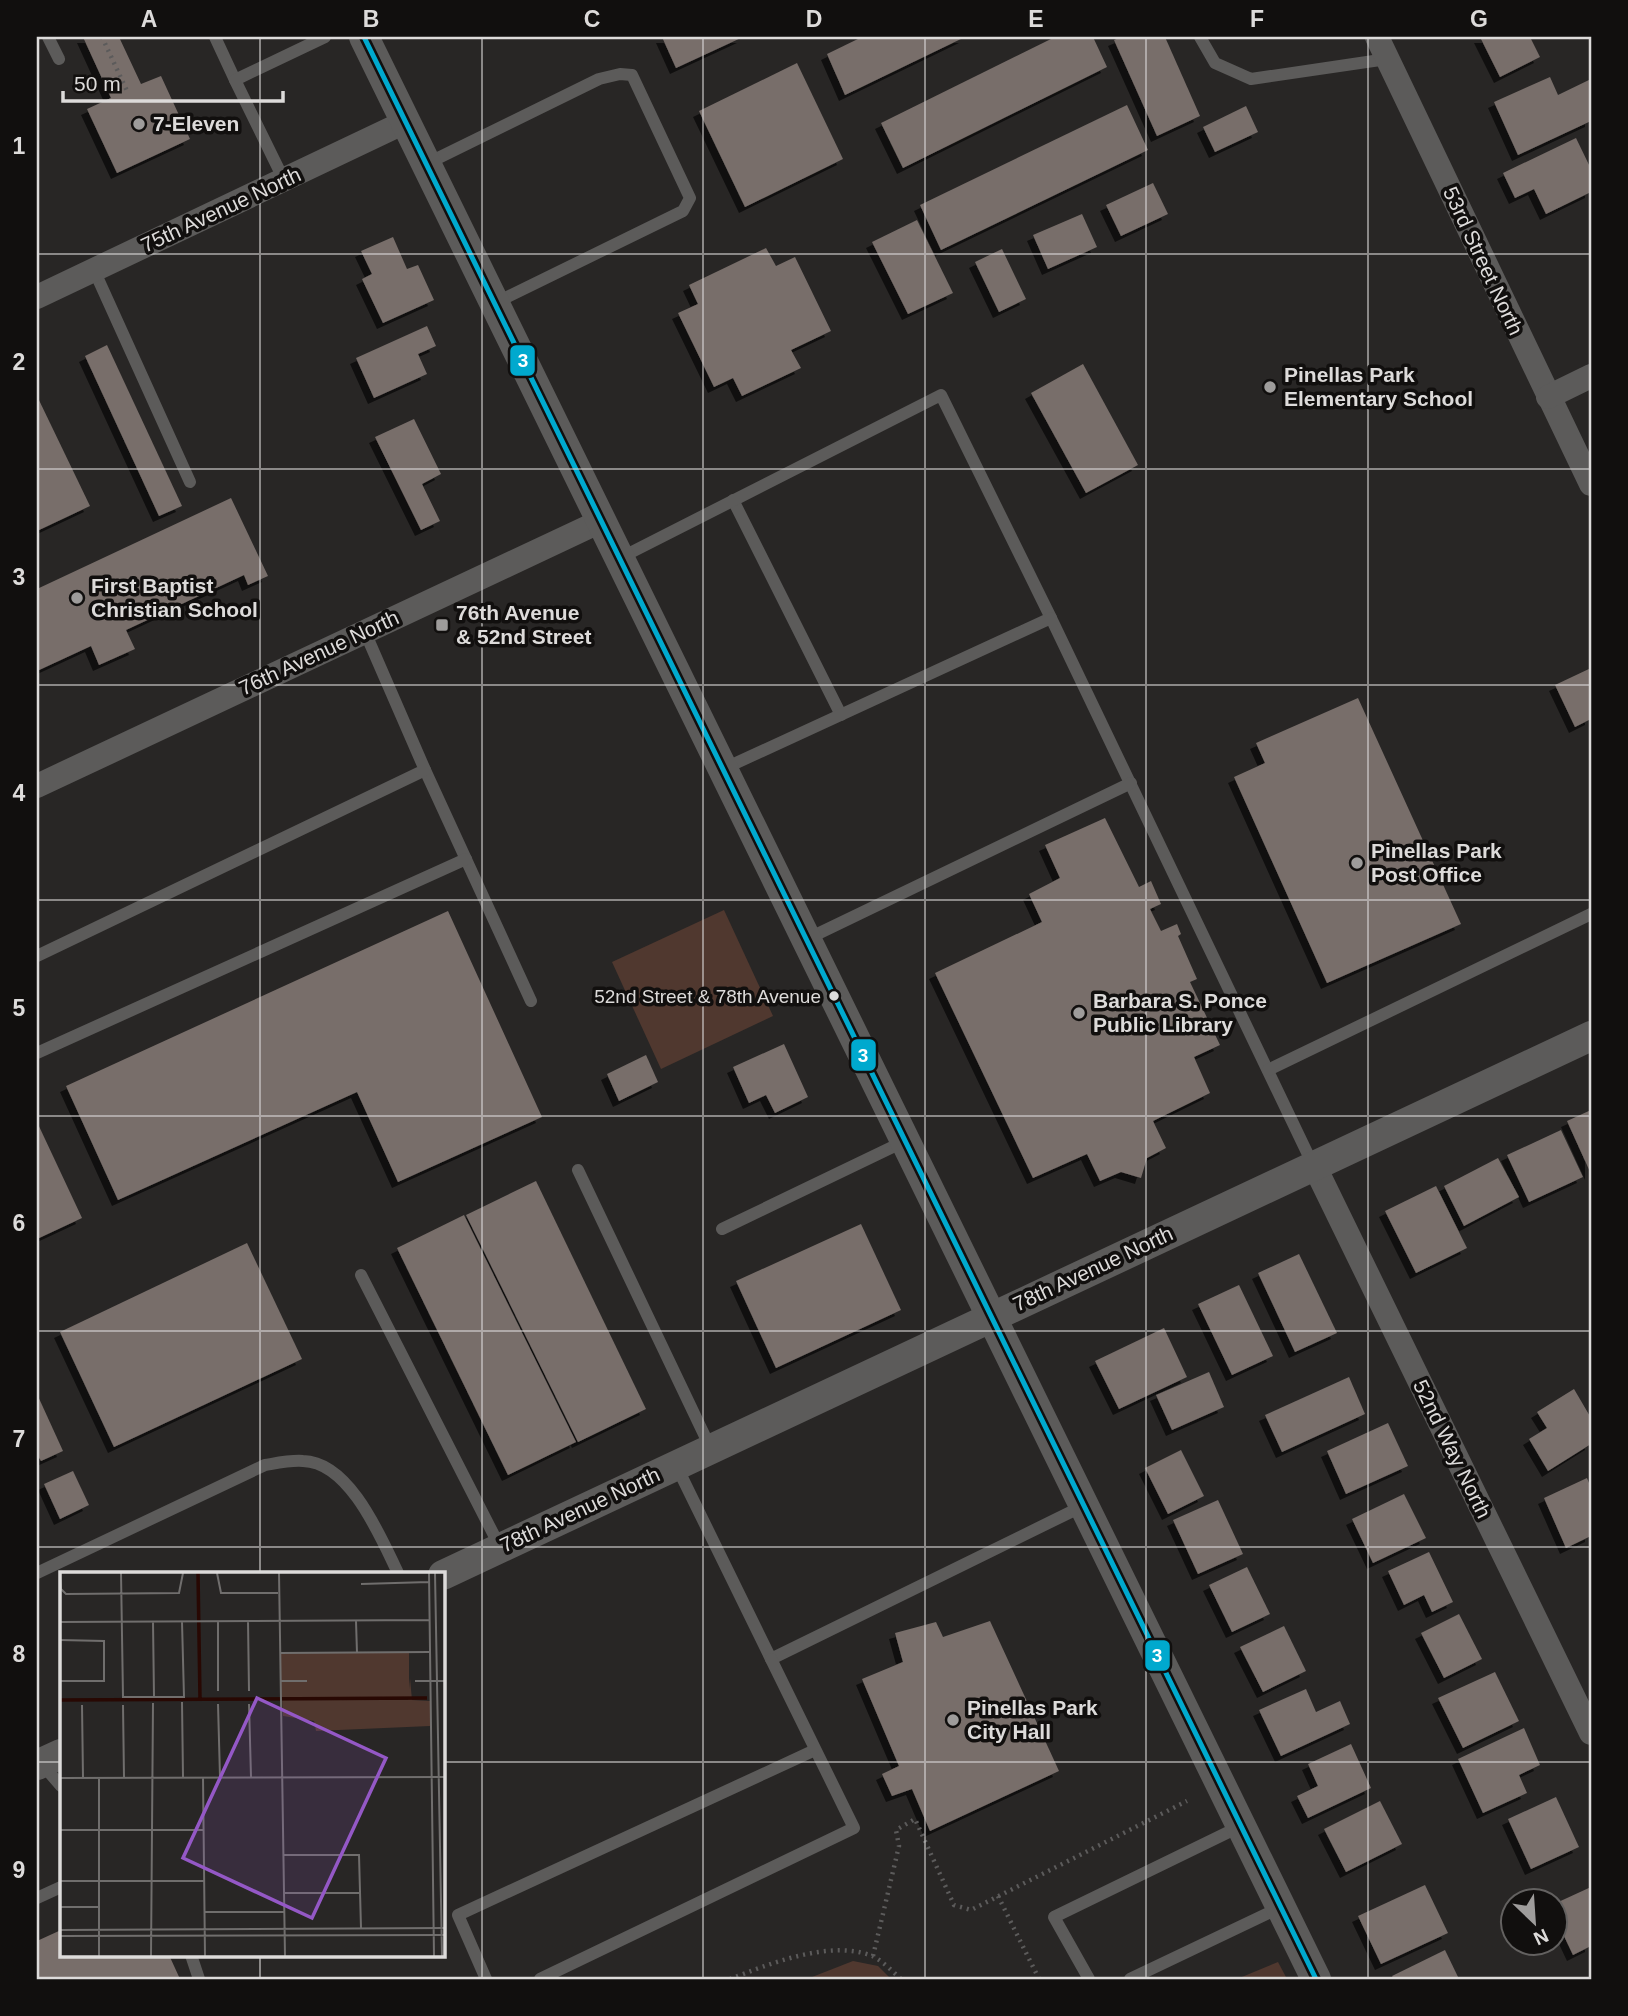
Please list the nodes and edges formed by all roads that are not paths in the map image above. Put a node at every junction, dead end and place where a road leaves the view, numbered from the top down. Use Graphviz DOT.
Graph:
graph roads {
  1 [pos="48,37"];
  2 [pos="215,37"];
  3 [pos="325,37"];
  4 [pos="364,37"];
  5 [pos="1200,37"];
  6 [pos="1377,37"];
  7 [pos="59,59"];
  8 [pos="1387,59"];
  9 [pos="235,80"];
  10 [pos="405,122"];
  11 [pos="426,164"];
  12 [pos="284,180"];
  13 [pos="94,270"];
  14 [pos="37,297"];
  15 [pos="495,304"];
  16 [pos="1591,376"];
  17 [pos="1548,397"];
  18 [pos="190,482"];
  19 [pos="1591,484"];
  20 [pos="733,500"];
  21 [pos="601,521"];
  22 [pos="620,558"];
  23 [pos="1051,618"];
  24 [pos="365,632"];
  25 [pos="841,715"];
  26 [pos="723,769"];
  27 [pos="425,770"];
  28 [pos="1131,783"];
  29 [pos="37,786"];
  30 [pos="466,859"];
  31 [pos="1591,914"];
  32 [pos="806,940"];
  33 [pos="37,956"];
  34 [pos="531,1001"];
  35 [pos="1591,1036"];
  36 [pos="37,1054"];
  37 [pos="1268,1070"];
  38 [pos="905,1141"];
  39 [pos="1314,1165"];
  40 [pos="578,1170"];
  41 [pos="722,1229"];
  42 [pos="360,1275"];
  43 [pos="992,1317"];
  44 [pos="711,1449"];
  45 [pos="676,1465"];
  46 [pos="1084,1505"];
  47 [pos="500,1548"];
  48 [pos="398,1572"];
  49 [pos="37,1573"];
  50 [pos="444,1575"];
  51 [pos="771,1659"];
  52 [pos="1591,1733"];
  53 [pos="815,1750"];
  54 [pos="46,1760"];
  55 [pos="60,1784"];
  56 [pos="1241,1826"];
  57 [pos="60,1886"];
  58 [pos="37,1898"];
  59 [pos="1281,1906"];
  60 [pos="191,1956"];
  61 [pos="199,1979"];
  62 [pos="486,1979"];
  63 [pos="540,1979"];
  64 [pos="1089,1979"];
  65 [pos="1130,1979"];
  66 [pos="1316,1979"];
  1 -- 7 [label="lane"];
  2 -- 9 [label="lane"];
  3 -- 9 [label="lane"];
  4 -- 10 [label="street"];
  5 -- 8 [label="lane"];
  6 -- 8 [label="street, 53rd Street North"];
  8 -- 17 [label="street, 53rd Street North"];
  9 -- 12 [label="lane"];
  10 -- 11 [label="street"];
  10 -- 12 [label="street, 75th Avenue North"];
  11 -- 15 [label="street"];
  11 -- 15 [label="lane"];
  12 -- 13 [label="street, 75th Avenue North"];
  13 -- 14 [label="street, 75th Avenue North"];
  13 -- 18 [label="lane"];
  15 -- 21 [label="street"];
  16 -- 17 [label="street"];
  17 -- 19 [label="street, 53rd Street North"];
  20 -- 22 [label="lane"];
  20 -- 23 [label="lane"];
  20 -- 25 [label="lane"];
  21 -- 22 [label="street"];
  21 -- 24 [label="street, 76th Avenue North"];
  22 -- 26 [label="street"];
  23 -- 25 [label="lane"];
  23 -- 28 [label="lane"];
  24 -- 27 [label="lane"];
  24 -- 29 [label="street, 76th Avenue North"];
  25 -- 26 [label="lane"];
  26 -- 32 [label="street"];
  27 -- 30 [label="lane"];
  27 -- 33 [label="lane"];
  28 -- 32 [label="lane"];
  28 -- 37 [label="lane"];
  30 -- 34 [label="lane"];
  30 -- 36 [label="lane"];
  31 -- 37 [label="lane"];
  32 -- 38 [label="street"];
  35 -- 39 [label="street, 78th Avenue North"];
  37 -- 39 [label="lane"];
  38 -- 41 [label="lane"];
  38 -- 43 [label="street"];
  39 -- 43 [label="street, 78th Avenue North"];
  39 -- 52 [label="street, 52nd Way North"];
  40 -- 44 [label="lane"];
  42 -- 47 [label="lane"];
  43 -- 44 [label="street, 78th Avenue North"];
  43 -- 46 [label="street"];
  44 -- 45 [label="street, 78th Avenue North"];
  45 -- 47 [label="street, 78th Avenue North"];
  45 -- 51 [label="lane"];
  46 -- 51 [label="lane"];
  46 -- 56 [label="street"];
  47 -- 50 [label="street, 78th Avenue North"];
  48 -- 49 [label="lane"];
  51 -- 53 [label="lane"];
  53 -- 62 [label="lane"];
  53 -- 63 [label="lane"];
  54 -- 55 [label="lane"];
  56 -- 59 [label="street"];
  56 -- 64 [label="lane"];
  57 -- 58 [label="lane"];
  59 -- 65 [label="lane"];
  59 -- 66 [label="street"];
  60 -- 61 [label="lane"];
}
